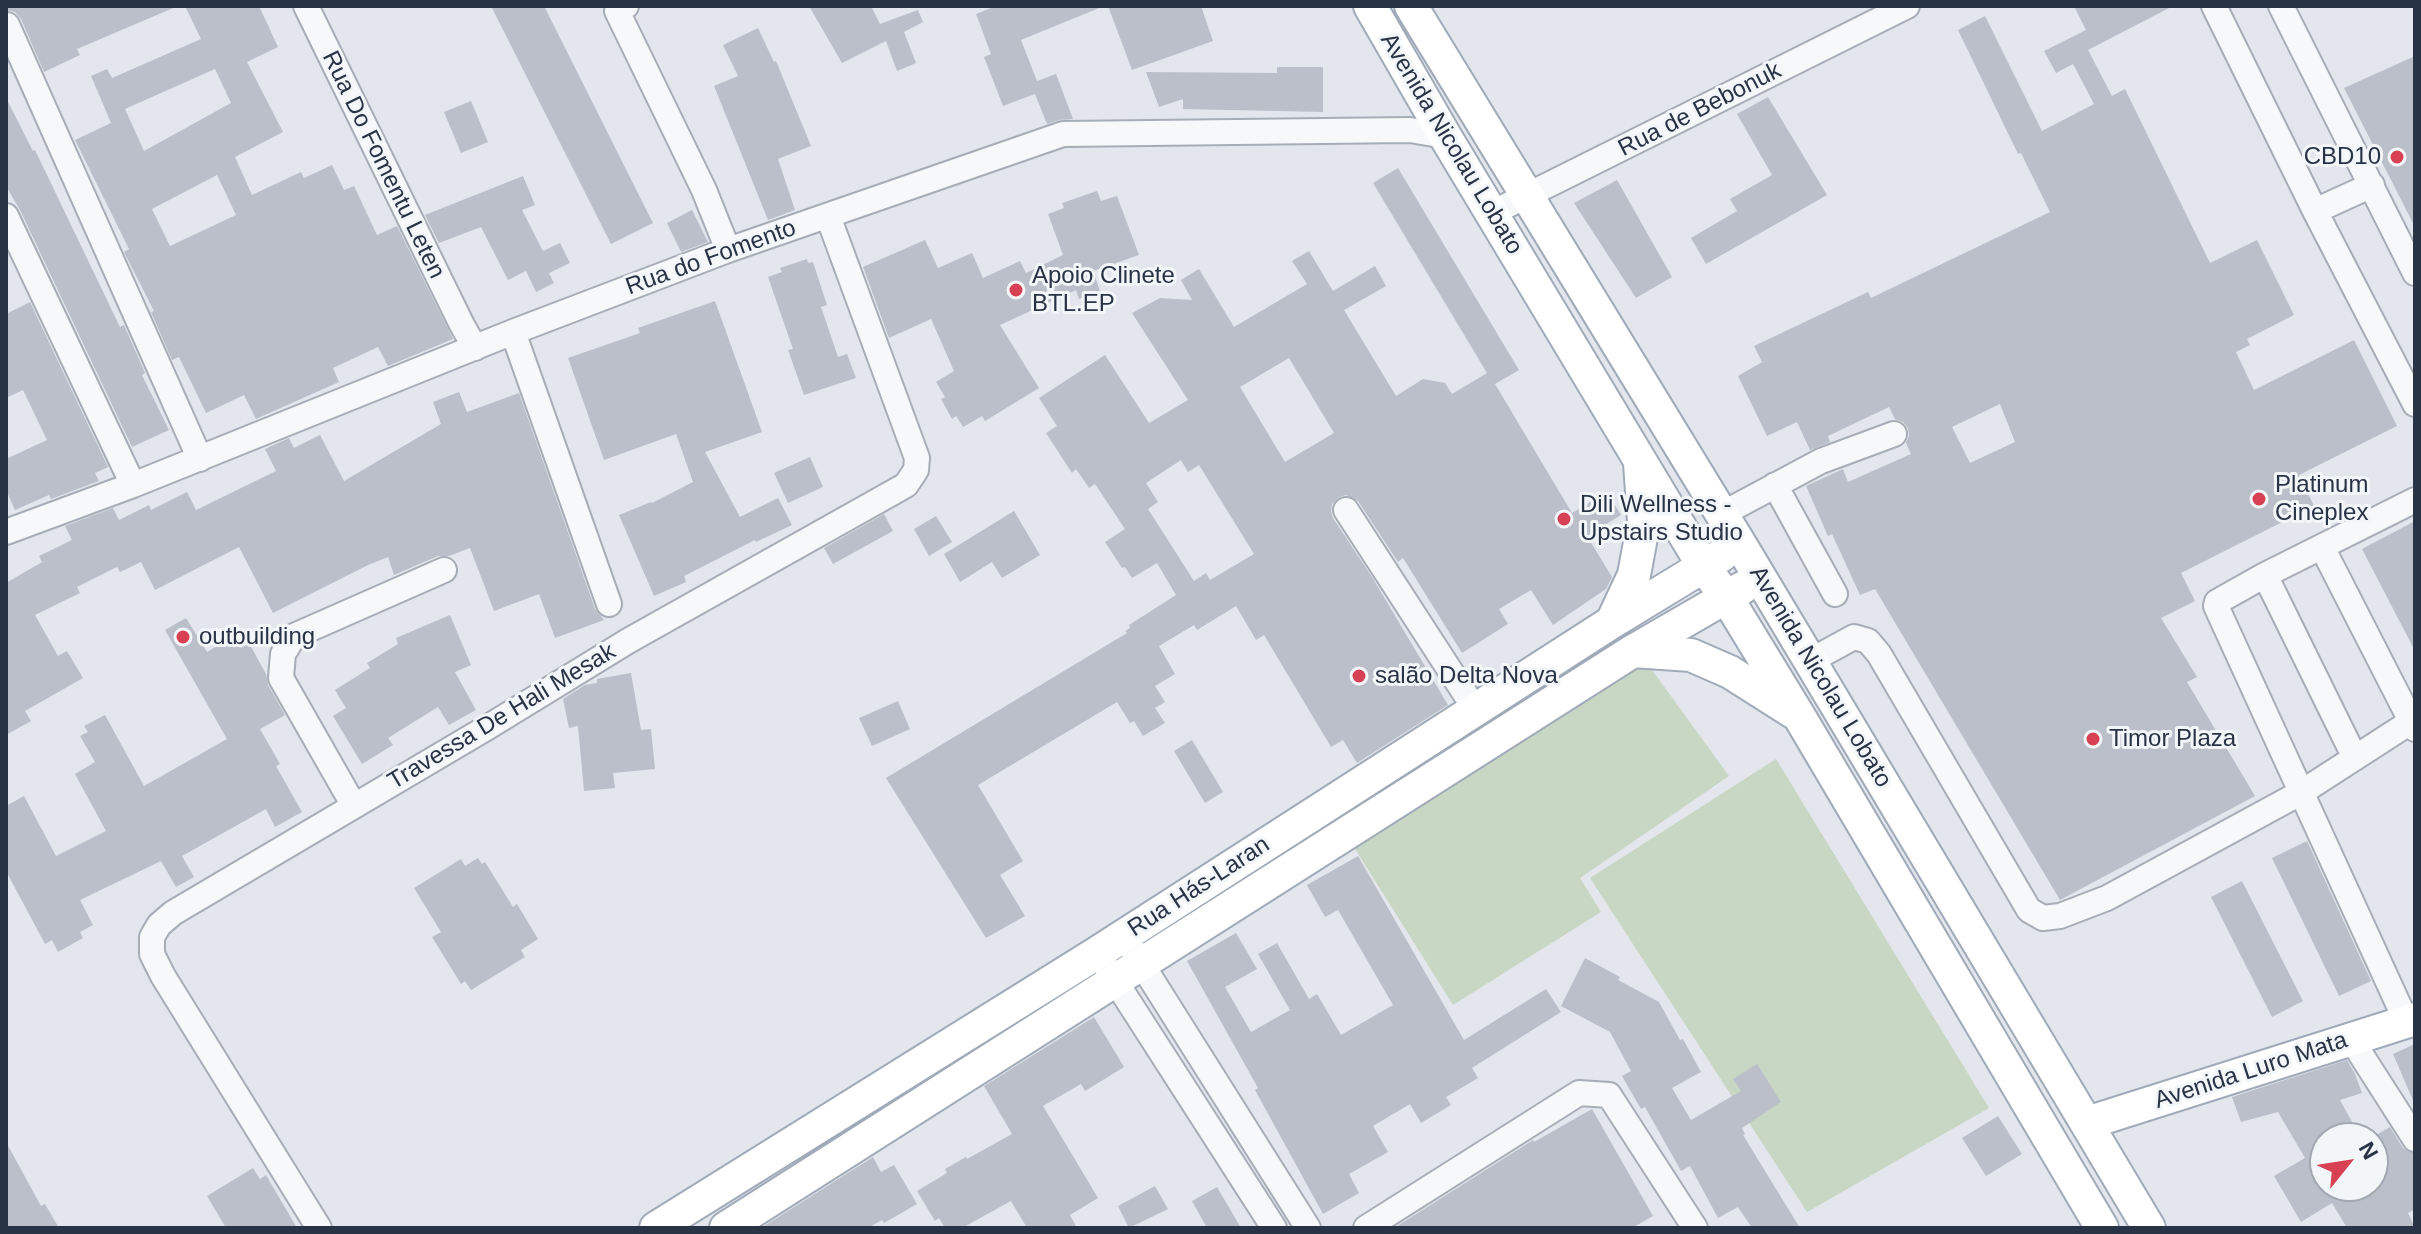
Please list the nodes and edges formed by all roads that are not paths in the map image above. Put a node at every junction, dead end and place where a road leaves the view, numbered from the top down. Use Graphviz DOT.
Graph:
graph roads {
  1 [pos="306,6"];
  2 [pos="1370,6"];
  3 [pos="1411,6"];
  4 [pos="1907,6"];
  5 [pos="2214,6"];
  6 [pos="2281,6"];
  7 [pos="619,8"];
  8 [pos="7,25"];
  9 [pos="1445,136"];
  10 [pos="2372,185"];
  11 [pos="1527,196"];
  12 [pos="2315,211"];
  13 [pos="1492,213"];
  14 [pos="6,216"];
  15 [pos="828,216"];
  16 [pos="728,250"];
  17 [pos="2415,273"];
  18 [pos="513,332"];
  19 [pos="475,348"];
  20 [pos="2415,404"];
  21 [pos="1894,434"];
  22 [pos="200,459"];
  23 [pos="1640,459"];
  24 [pos="133,485"];
  25 [pos="1775,485"];
  26 [pos="2415,500"];
  27 [pos="1346,510"];
  28 [pos="1722,514"];
  29 [pos="6,532"];
  30 [pos="1740,544"];
  31 [pos="2322,547"];
  32 [pos="1704,567"];
  33 [pos="444,570"];
  34 [pos="2265,575"];
  35 [pos="1760,577"];
  36 [pos="1835,594"];
  37 [pos="1727,598"];
  38 [pos="609,604"];
  39 [pos="1612,622"];
  40 [pos="1633,651"];
  41 [pos="1810,661"];
  42 [pos="1475,709"];
  43 [pos="1799,716"];
  44 [pos="2414,723"];
  45 [pos="2355,758"];
  46 [pos="2302,792"];
  47 [pos="354,806"];
  48 [pos="1124,936"];
  49 [pos="1097,953"];
  50 [pos="1142,963"];
  51 [pos="1115,982"];
  52 [pos="2411,1020"];
  53 [pos="2351,1039"];
  54 [pos="2087,1123"];
  55 [pos="2415,1139"];
  56 [pos="319,1228"];
  57 [pos="656,1228"];
  58 [pos="726,1228"];
  59 [pos="1274,1228"];
  60 [pos="1308,1228"];
  61 [pos="1366,1228"];
  62 [pos="1695,1228"];
  63 [pos="2102,1228"];
  64 [pos="2149,1228"];
  1 -- 19 [label="street, Rua Do Fomentu Leten"];
  2 -- 9 [label="main road, Avenida Nicolau Lobato"];
  3 -- 11 [label="main road, Avenida Nicolau Lobato"];
  4 -- 11 [label="street, Rua de Bebonuk"];
  5 -- 12 [label="street"];
  6 -- 10 [label="street"];
  7 -- 16 [label="street"];
  8 -- 22 [label="street"];
  9 -- 13 [label="main road, Avenida Nicolau Lobato"];
  9 -- 15 [label="street, Rua do Fomento"];
  10 -- 12 [label="street"];
  10 -- 17 [label="street"];
  11 -- 13 [label="street, Rua de Bebonuk"];
  11 -- 28 [label="main road, Avenida Nicolau Lobato"];
  12 -- 20 [label="street"];
  13 -- 23 [label="main road, Avenida Nicolau Lobato"];
  14 -- 24 [label="street"];
  15 -- 16 [label="street, Rua do Fomento"];
  15 -- 47 [label="street, Travessa De Hali Mesak"];
  16 -- 18 [label="street, Rua do Fomento"];
  18 -- 19 [label="street, Rua do Fomento"];
  18 -- 38 [label="street"];
  19 -- 22 [label="street, Rua do Fomento"];
  21 -- 25 [label="street"];
  22 -- 24 [label="street, Rua do Fomento"];
  23 -- 32 [label="main road, Avenida Nicolau Lobato"];
  23 -- 39 [label="main road"];
  24 -- 29 [label="street, Rua do Fomento"];
  25 -- 28 [label="street"];
  25 -- 36 [label="street"];
  26 -- 31 [label="street"];
  27 -- 42 [label="street"];
  28 -- 30 [label="main road, Avenida Nicolau Lobato"];
  30 -- 32 [label="main road, Rua Hás-Laran"];
  30 -- 35 [label="main road, Avenida Nicolau Lobato"];
  31 -- 34 [label="street"];
  31 -- 44 [label="street"];
  32 -- 37 [label="main road, Avenida Nicolau Lobato"];
  32 -- 39 [label="main road, Rua Hás-Laran"];
  33 -- 47 [label="street"];
  34 -- 45 [label="street"];
  34 -- 46 [label="street"];
  35 -- 37 [label="main road, Rua Hás-Laran"];
  35 -- 41 [label="main road, Avenida Nicolau Lobato"];
  37 -- 40 [label="main road, Rua Hás-Laran"];
  37 -- 43 [label="main road, Avenida Nicolau Lobato"];
  39 -- 42 [label="main road, Rua Hás-Laran"];
  40 -- 43 [label="main road"];
  40 -- 50 [label="main road, Rua Hás-Laran"];
  41 -- 46 [label="street"];
  41 -- 54 [label="main road, Avenida Nicolau Lobato"];
  42 -- 48 [label="main road, Rua Hás-Laran"];
  43 -- 63 [label="main road, Avenida Nicolau Lobato"];
  44 -- 45 [label="street"];
  45 -- 46 [label="street"];
  46 -- 52 [label="street"];
  47 -- 56 [label="street, Travessa De Hali Mesak"];
  48 -- 49 [label="main road, Rua Hás-Laran"];
  48 -- 50 [label="street"];
  49 -- 51 [label="street"];
  49 -- 57 [label="main road, Rua Hás-Laran"];
  50 -- 51 [label="main road, Rua Hás-Laran"];
  50 -- 60 [label="street"];
  51 -- 58 [label="main road, Rua Hás-Laran"];
  51 -- 59 [label="street"];
  52 -- 53 [label="main road, Avenida Luro Mata"];
  53 -- 54 [label="main road, Avenida Luro Mata"];
  53 -- 55 [label="street"];
  54 -- 64 [label="main road, Avenida Nicolau Lobato"];
  61 -- 62 [label="street"];
}
